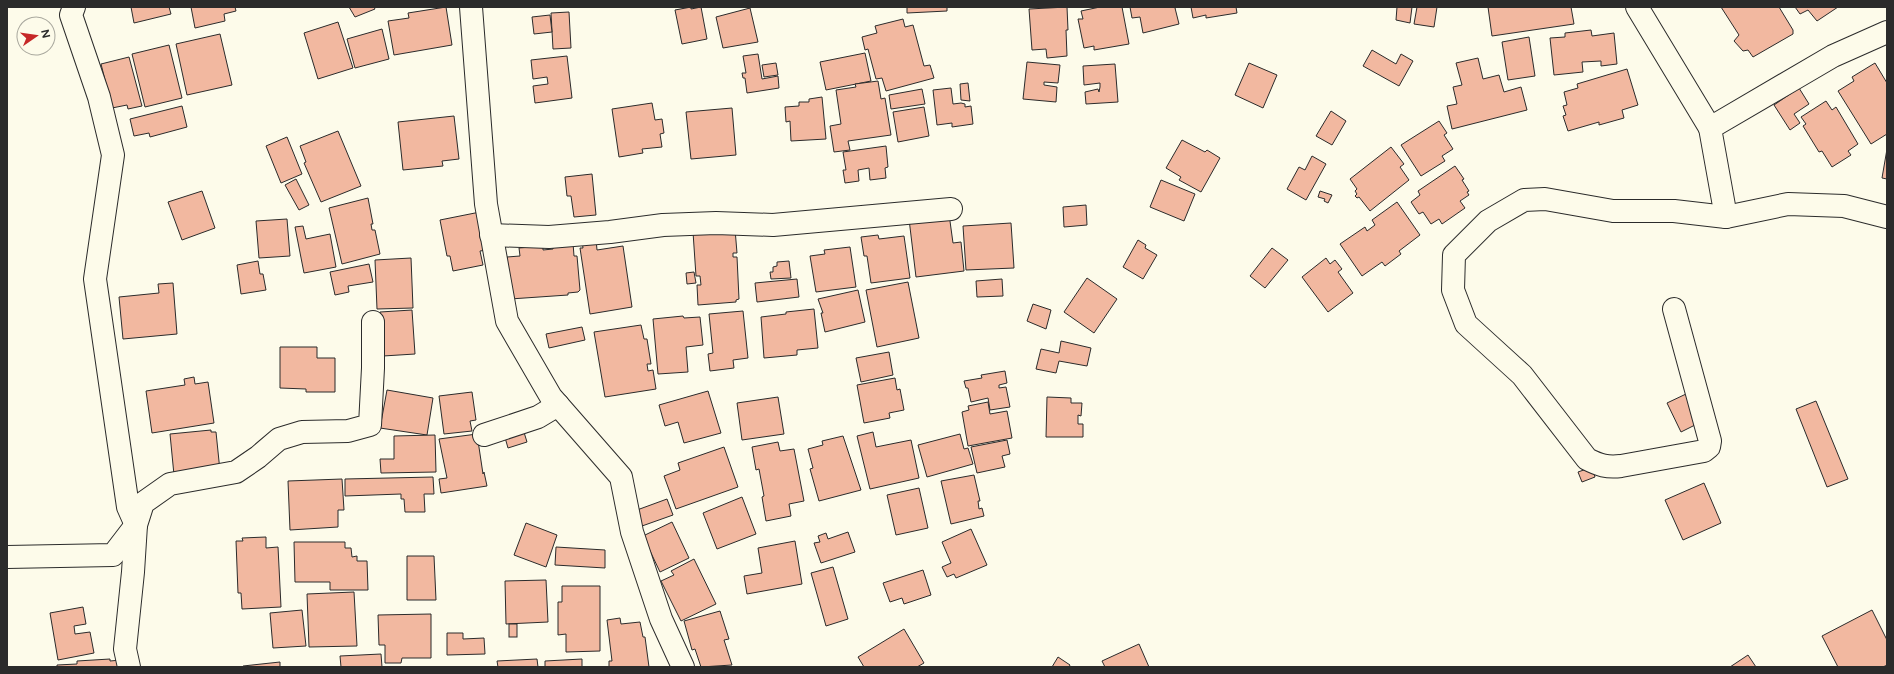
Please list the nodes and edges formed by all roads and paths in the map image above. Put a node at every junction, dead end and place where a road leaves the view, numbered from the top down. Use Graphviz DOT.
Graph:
graph roads {
  1 [pos="74,7"];
  2 [pos="471,7"];
  3 [pos="1638,7"];
  4 [pos="1887,32"];
  5 [pos="1710,128"];
  6 [pos="951,209"];
  7 [pos="1726,217"];
  8 [pos="1887,218"];
  9 [pos="491,236"];
  10 [pos="1674,309"];
  11 [pos="373,322"];
  12 [pos="558,405"];
  13 [pos="484,435"];
  14 [pos="136,525"];
  15 [pos="7,556"];
  16 [pos="129,667"];
  17 [pos="683,667"];
  1 -- 14 [label="street"];
  2 -- 9 [label="street"];
  3 -- 5 [label="street"];
  4 -- 5 [label="street"];
  5 -- 7 [label="street"];
  6 -- 9 [label="street"];
  7 -- 8 [label="street"];
  7 -- 10 [label="street"];
  9 -- 12 [label="street"];
  11 -- 14 [label="street"];
  12 -- 13 [label="street"];
  12 -- 17 [label="street"];
  14 -- 15 [label="street"];
  14 -- 16 [label="street"];
}
